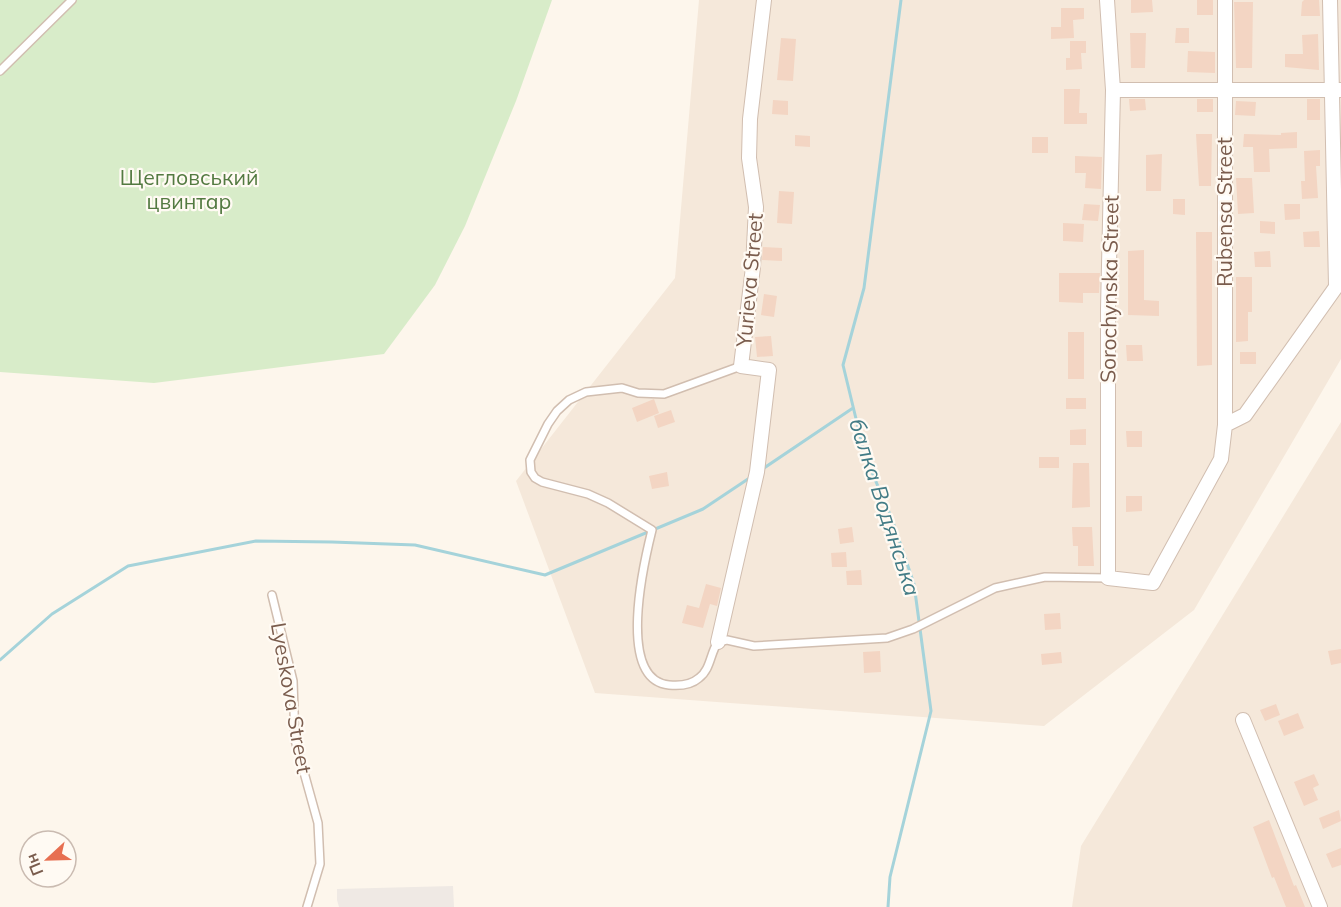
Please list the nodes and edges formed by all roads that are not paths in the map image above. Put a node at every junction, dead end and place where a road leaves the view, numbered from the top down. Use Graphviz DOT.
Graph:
graph roads {
  1 [pos="72,0"];
  2 [pos="764,0"];
  3 [pos="1107,0"];
  4 [pos="1225,0"];
  5 [pos="1330,0"];
  6 [pos="0,71"];
  7 [pos="1113,90"];
  8 [pos="1224,90"];
  9 [pos="1336,90"];
  10 [pos="1339,283"];
  11 [pos="741,366"];
  12 [pos="1225,425"];
  13 [pos="1108,578"];
  14 [pos="272,595"];
  15 [pos="718,642"];
  16 [pos="1243,720"];
  17 [pos="307,907"];
  18 [pos="1320,907"];
  1 -- 6 [label="lane"];
  2 -- 11 [label="street, Yurieva Street"];
  3 -- 7 [label="street, Sorochynska Street"];
  4 -- 8 [label="street, Rubensa Street"];
  5 -- 9 [label="street"];
  7 -- 8 [label="street"];
  7 -- 13 [label="street, Sorochynska Street"];
  8 -- 9 [label="street"];
  8 -- 12 [label="street, Rubensa Street"];
  9 -- 10 [label="street"];
  10 -- 12 [label="street"];
  11 -- 15 [label="street, Yurieva Street"];
  11 -- 15 [label="lane"];
  12 -- 13 [label="street, Rubensa Street"];
  13 -- 15 [label="lane"];
  14 -- 17 [label="lane, Lyeskova Street"];
  16 -- 18 [label="street"];
}
